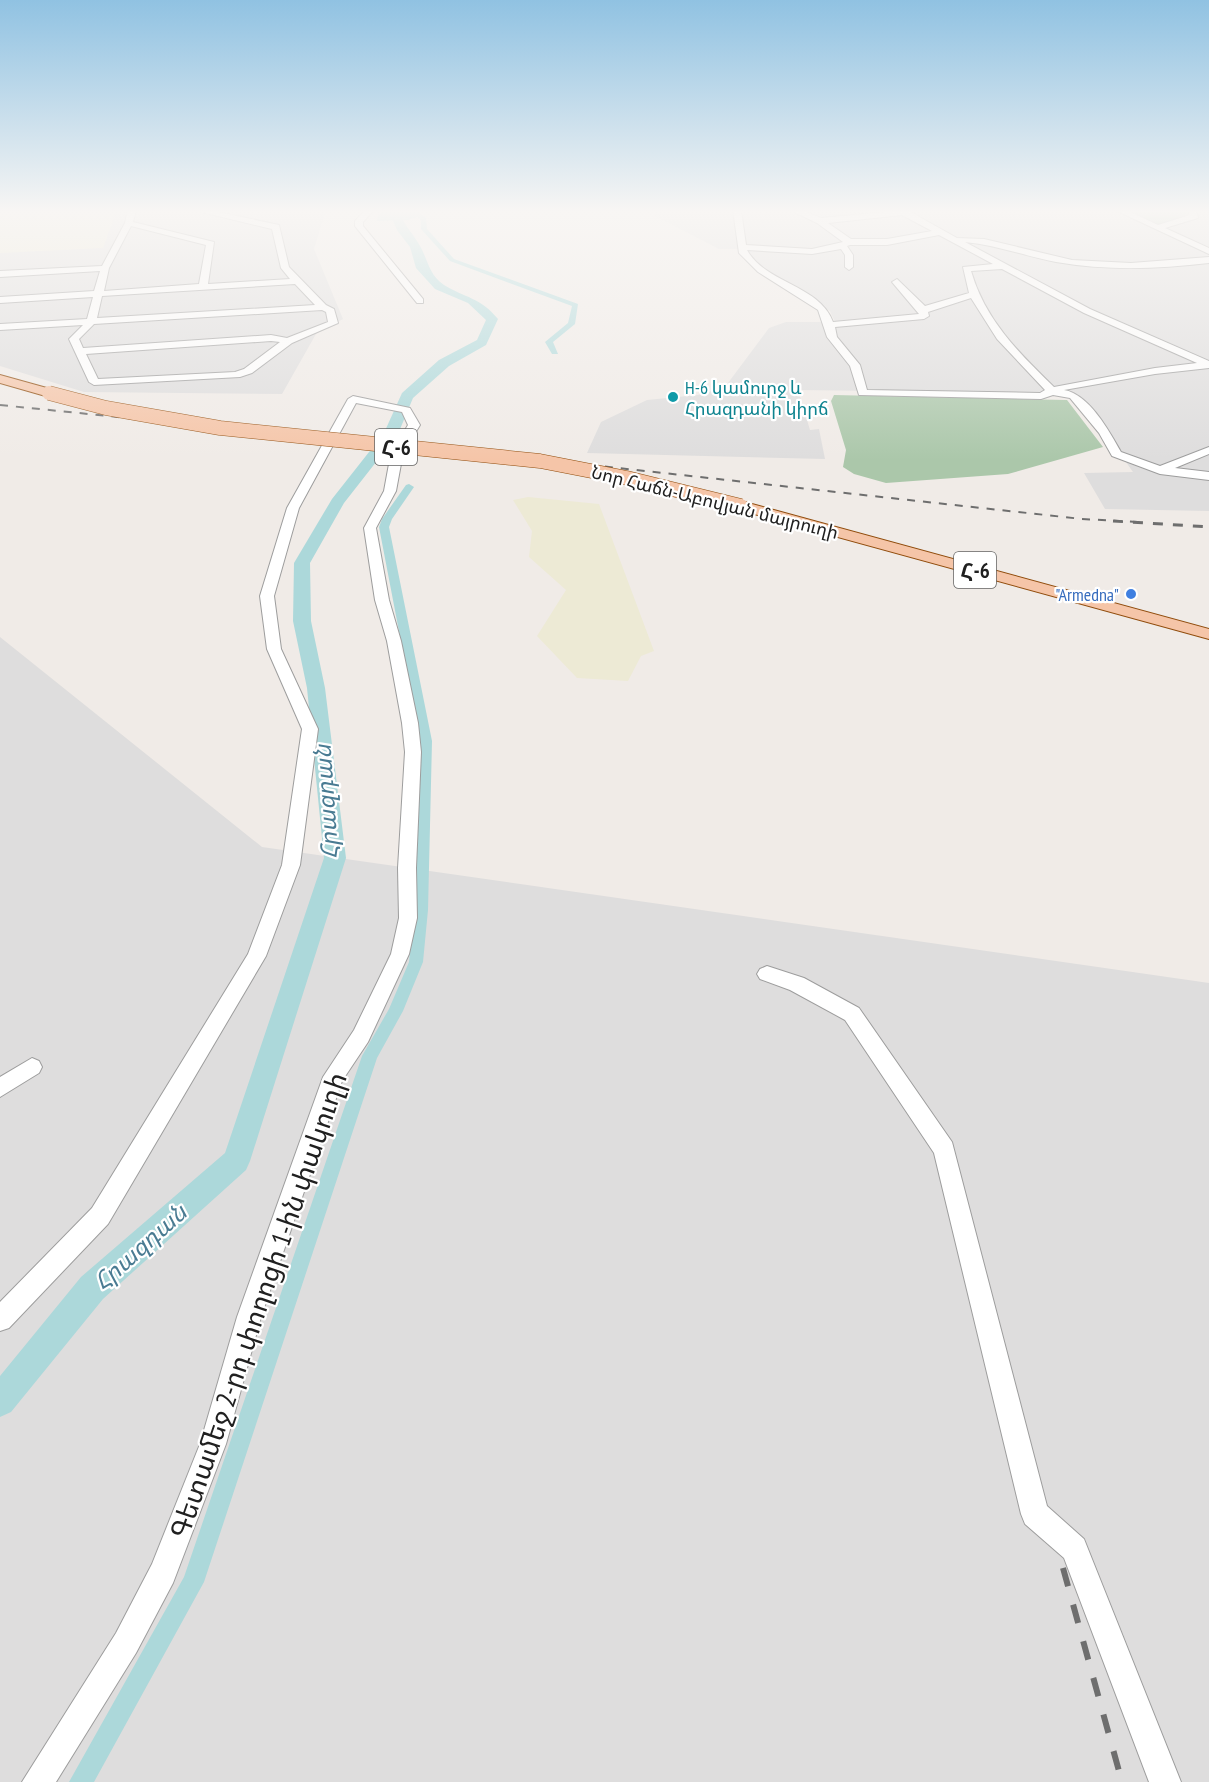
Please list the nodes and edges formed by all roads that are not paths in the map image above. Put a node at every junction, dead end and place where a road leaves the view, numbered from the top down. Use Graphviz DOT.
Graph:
graph roads {
  1 [pos="111,293"];
  2 [pos="309,293"];
  3 [pos="414,293"];
  4 [pos="798,293"];
  5 [pos="907,293"];
  6 [pos="1054,293"];
  7 [pos="99,294"];
  8 [pos="973,295"];
  9 [pos="0,300"];
  10 [pos="420,301"];
  11 [pos="324,307"];
  12 [pos="923,310"];
  13 [pos="91,322"];
  14 [pos="828,325"];
  15 [pos="0,327"];
  16 [pos="288,341"];
  17 [pos="79,351"];
  18 [pos="1209,365"];
  19 [pos="0,379"];
  20 [pos="1053,393"];
  21 [pos="1209,450"];
  22 [pos="1160,470"];
  23 [pos="1209,476"];
  24 [pos="1209,634"];
  25 [pos="767,974"];
  26 [pos="32,1067"];
  27 [pos="0,1088"];
  28 [pos="0,1319"];
  29 [pos="38,1782"];
  30 [pos="1165,1782"];
  1 -- 7 [label="street"];
  2 -- 11 [label="street"];
  3 -- 10 [label="street"];
  4 -- 14 [label="street"];
  5 -- 12 [label="street"];
  6 -- 18 [label="street"];
  7 -- 9 [label="street"];
  7 -- 13 [label="street"];
  8 -- 12 [label="street"];
  8 -- 20 [label="street"];
  11 -- 13 [label="street"];
  11 -- 16 [label="street"];
  12 -- 14 [label="street"];
  13 -- 15 [label="street"];
  13 -- 17 [label="street"];
  14 -- 20 [label="street"];
  16 -- 17 [label="street"];
  16 -- 17 [label="street"];
  18 -- 20 [label="street"];
  19 -- 24 [label="main road, Նոր Հաճն-Աբովյան մայրուղի / Հ-6, bridge"];
  20 -- 22 [label="street"];
  21 -- 22 [label="street"];
  22 -- 23 [label="street"];
  25 -- 30 [label="street"];
  26 -- 27 [label="street"];
  28 -- 29 [label="street, Գետամեջ 2-րդ փողոցի 1-ին փակուղի"];
}
